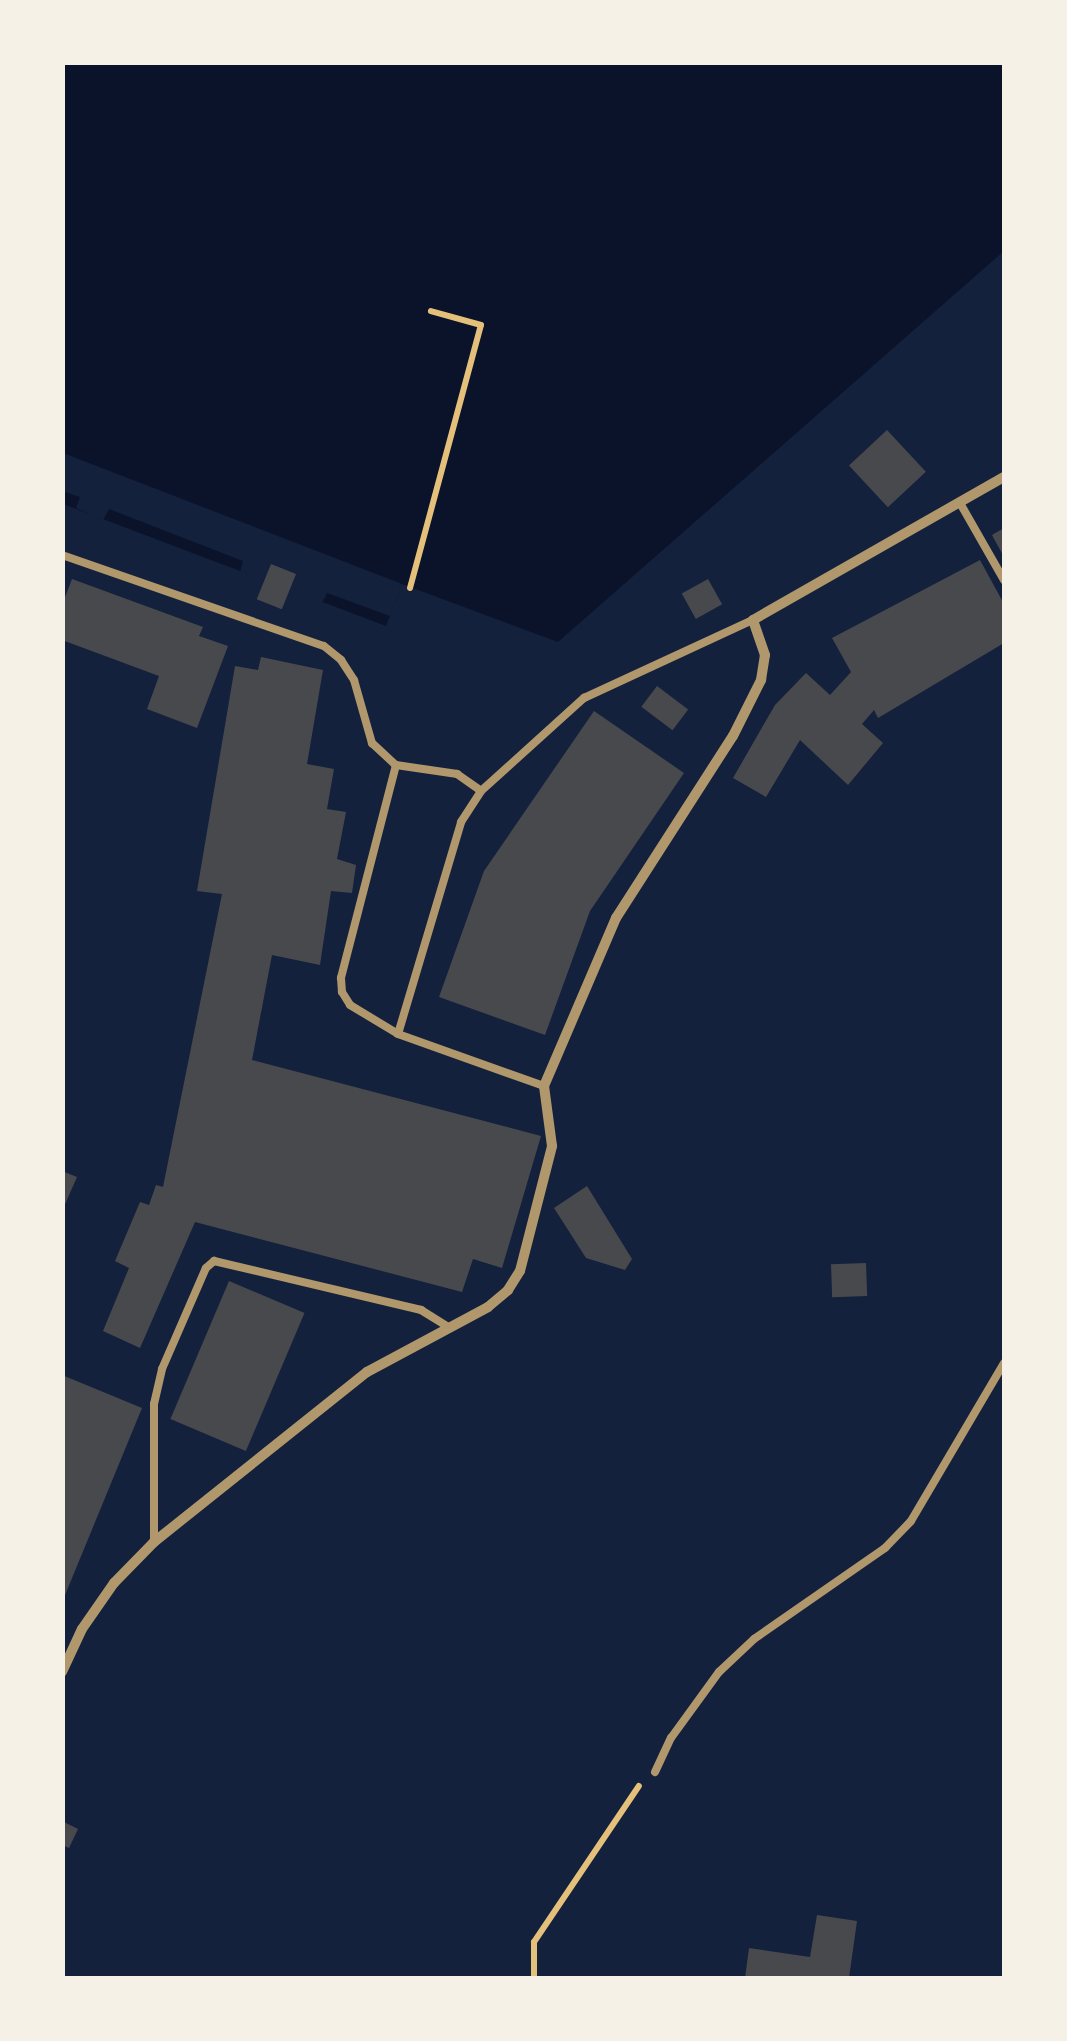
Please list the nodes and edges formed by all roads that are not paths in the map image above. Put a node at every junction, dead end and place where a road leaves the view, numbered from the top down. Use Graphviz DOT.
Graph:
graph roads {
  1 [pos="1004,477"];
  2 [pos="960,503"];
  3 [pos="62,555"];
  4 [pos="1004,580"];
  5 [pos="753,620"];
  6 [pos="396,765"];
  7 [pos="481,791"];
  8 [pos="398,1034"];
  9 [pos="544,1086"];
  10 [pos="448,1327"];
  11 [pos="1004,1363"];
  12 [pos="154,1542"];
  13 [pos="62,1672"];
  14 [pos="655,1772"];
  1 -- 2 [label="street"];
  2 -- 4 [label="lane"];
  2 -- 5 [label="street"];
  3 -- 6 [label="lane"];
  5 -- 7 [label="lane"];
  5 -- 9 [label="street"];
  6 -- 7 [label="lane"];
  6 -- 8 [label="lane"];
  7 -- 8 [label="lane"];
  8 -- 9 [label="lane"];
  9 -- 10 [label="street"];
  10 -- 12 [label="street"];
  10 -- 12 [label="lane"];
  11 -- 14 [label="lane"];
  12 -- 13 [label="street"];
}
